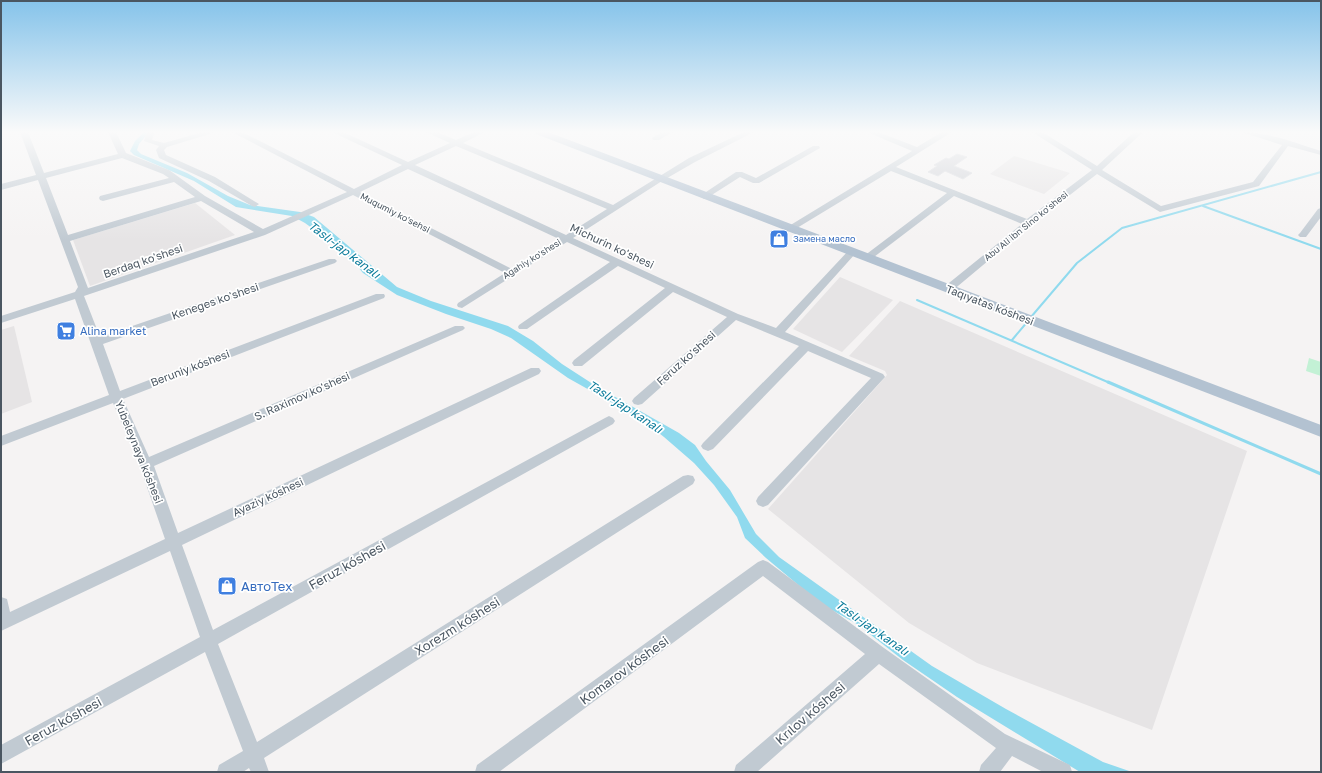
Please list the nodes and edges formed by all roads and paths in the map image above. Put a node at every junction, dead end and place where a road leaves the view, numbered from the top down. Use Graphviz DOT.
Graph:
graph roads {
  1 [pos="37,168"];
  2 [pos="70,168"];
  3 [pos="157,168"];
  4 [pos="188,168"];
  5 [pos="307,168"];
  6 [pos="401,168"];
  7 [pos="415,168"];
  8 [pos="517,168"];
  9 [pos="631,168"];
  10 [pos="678,168"];
  11 [pos="780,168"];
  12 [pos="889,168"];
  13 [pos="1094,168"];
  14 [pos="1268,168"];
  15 [pos="1097,170"];
  16 [pos="40,176"];
  17 [pos="174,179"];
  18 [pos="659,179"];
  19 [pos="1,187"];
  20 [pos="352,191"];
  21 [pos="953,193"];
  22 [pos="704,196"];
  23 [pos="103,198"];
  24 [pos="202,198"];
  25 [pos="255,204"];
  26 [pos="613,208"];
  27 [pos="1321,211"];
  28 [pos="1028,223"];
  29 [pos="789,229"];
  30 [pos="262,233"];
  31 [pos="1303,235"];
  32 [pos="566,238"];
  33 [pos="65,239"];
  34 [pos="852,252"];
  35 [pos="867,258"];
  36 [pos="332,261"];
  37 [pos="617,262"];
  38 [pos="511,272"];
  39 [pos="673,287"];
  40 [pos="948,289"];
  41 [pos="79,295"];
  42 [pos="380,296"];
  43 [pos="462,305"];
  44 [pos="734,316"];
  45 [pos="1,320"];
  46 [pos="523,327"];
  47 [pos="459,328"];
  48 [pos="778,333"];
  49 [pos="97,342"];
  50 [pos="806,346"];
  51 [pos="578,363"];
  52 [pos="535,371"];
  53 [pos="116,396"];
  54 [pos="638,401"];
  55 [pos="609,421"];
  56 [pos="1321,431"];
  57 [pos="1,442"];
  58 [pos="708,446"];
  59 [pos="146,464"];
  60 [pos="688,480"];
  61 [pos="763,501"];
  62 [pos="174,542"];
  63 [pos="1,604"];
  64 [pos="2,623"];
  65 [pos="209,641"];
  66 [pos="878,654"];
  67 [pos="1010,745"];
  68 [pos="254,754"];
  69 [pos="1,755"];
  70 [pos="226,772"];
  71 [pos="260,772"];
  72 [pos="484,772"];
  73 [pos="742,772"];
  74 [pos="988,772"];
  75 [pos="1063,772"];
  1 -- 16 [label="street, Yubeleynaya kóshesi"];
  2 -- 16 [label="street"];
  3 -- 17 [label="street"];
  4 -- 25 [label="street"];
  5 -- 20 [label="street, Muqumiy ko'sehsi"];
  6 -- 20 [label="street, Berdaq ko'shesi"];
  7 -- 32 [label="street, Michurin ko'shesi"];
  8 -- 26 [label="street"];
  9 -- 18 [label="main road, Taqıyatas kóshesi"];
  10 -- 18 [label="street, Agahiy ko'shesi"];
  11 -- 22 [label="street"];
  12 -- 21 [label="street"];
  12 -- 29 [label="street"];
  13 -- 15 [label="street"];
  14 -- 15 [label="street"];
  15 -- 28 [label="street, Abu Ali ibn Sino ko'shesi"];
  16 -- 19 [label="street"];
  16 -- 33 [label="street, Yubeleynaya kóshesi"];
  17 -- 23 [label="street"];
  17 -- 24 [label="street"];
  18 -- 22 [label="main road, Taqıyatas kóshesi"];
  18 -- 26 [label="street, Agahiy ko'shesi"];
  20 -- 30 [label="street, Berdaq ko'shesi"];
  20 -- 38 [label="street, Muqumiy ko'sehsi"];
  21 -- 28 [label="street"];
  21 -- 35 [label="street"];
  22 -- 29 [label="main road, Taqıyatas kóshesi"];
  24 -- 30 [label="street"];
  24 -- 33 [label="street"];
  26 -- 32 [label="street, Agahiy ko'shesi"];
  27 -- 31 [label="street"];
  28 -- 40 [label="street, Abu Ali ibn Sino ko'shesi"];
  29 -- 34 [label="main road, Taqıyatas kóshesi"];
  30 -- 41 [label="street, Berdaq ko'shesi"];
  32 -- 37 [label="street, Michurin ko'shesi"];
  32 -- 38 [label="street, Agahiy ko'shesi"];
  33 -- 41 [label="street, Yubeleynaya kóshesi"];
  34 -- 35 [label="main road, Taqıyatas kóshesi"];
  34 -- 48 [label="street"];
  35 -- 40 [label="main road, Taqıyatas kóshesi"];
  36 -- 49 [label="street, Keneges ko'shesi"];
  37 -- 39 [label="street, Michurin ko'shesi"];
  37 -- 46 [label="street"];
  38 -- 43 [label="street, Agahiy ko'shesi"];
  39 -- 44 [label="street, Michurin ko'shesi"];
  39 -- 51 [label="street"];
  40 -- 56 [label="main road, Taqıyatas kóshesi"];
  41 -- 45 [label="street, Berdaq ko'shesi"];
  41 -- 49 [label="street, Yubeleynaya kóshesi"];
  42 -- 53 [label="street, Beruniy kóshesi"];
  44 -- 48 [label="street, Michurin ko'shesi"];
  44 -- 54 [label="street, Feruz ko'shesi"];
  47 -- 59 [label="street, S. Raximov ko'shesi"];
  48 -- 50 [label="street, Michurin ko'shesi"];
  49 -- 53 [label="street, Yubeleynaya kóshesi"];
  50 -- 58 [label="street"];
  50 -- 61 [label="street, Michurin ko'shesi"];
  52 -- 62 [label="street, Ayaziy kóshesi"];
  53 -- 57 [label="street, Beruniy kóshesi"];
  53 -- 59 [label="street, Yubeleynaya kóshesi"];
  55 -- 65 [label="street, Feruz kóshesi"];
  59 -- 62 [label="street, Yubeleynaya kóshesi"];
  60 -- 68 [label="street, Xorezm kóshesi"];
  62 -- 64 [label="street, Ayaziy kóshesi"];
  62 -- 65 [label="street, Yubeleynaya kóshesi"];
  63 -- 64 [label="street"];
  65 -- 68 [label="street, Yubeleynaya kóshesi"];
  65 -- 69 [label="street, Feruz kóshesi"];
  66 -- 67 [label="street"];
  66 -- 72 [label="street, Komarov kóshesi"];
  66 -- 73 [label="street, Krılov kóshesi"];
  67 -- 74 [label="street"];
  67 -- 75 [label="street"];
  68 -- 70 [label="street, Xorezm kóshesi"];
  68 -- 71 [label="street, Yubeleynaya kóshesi"];
}
